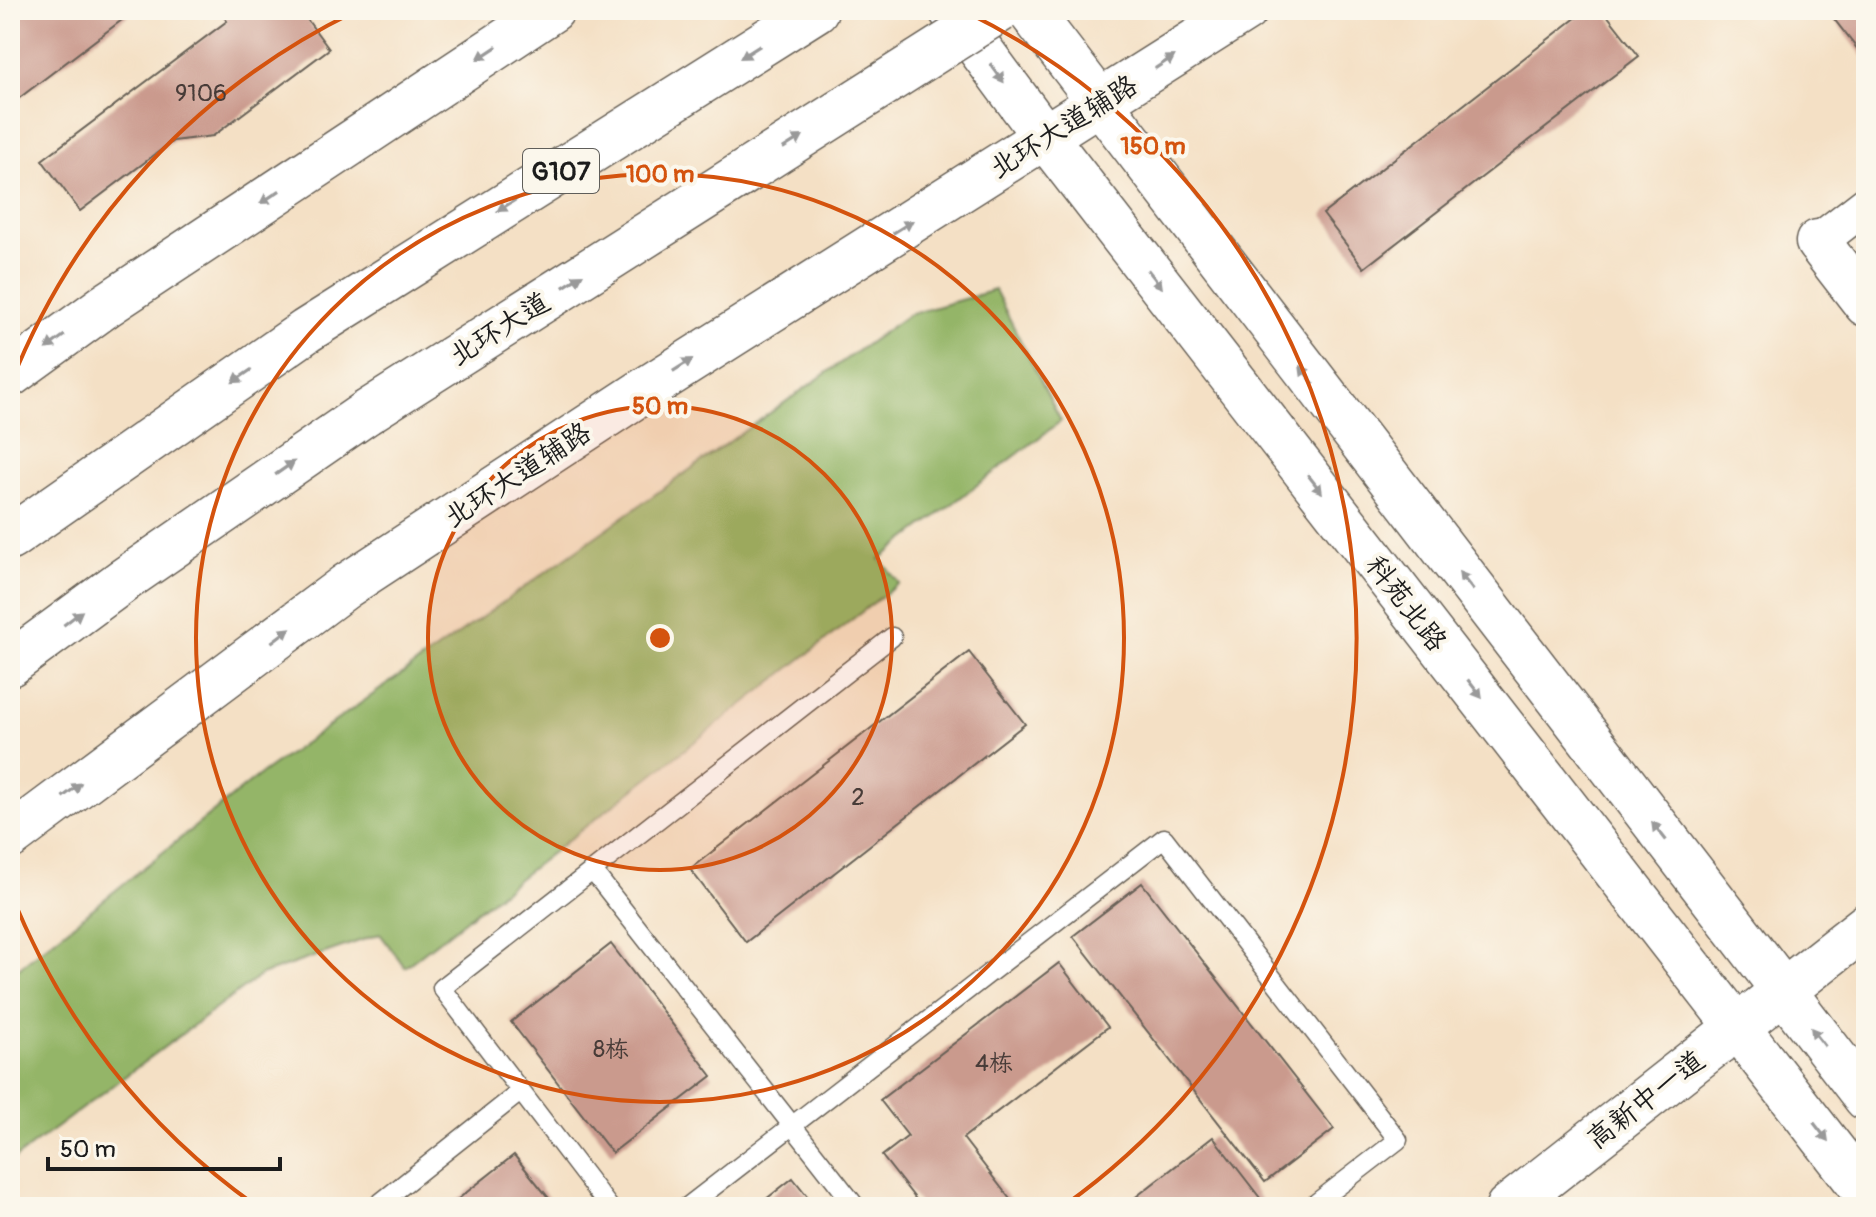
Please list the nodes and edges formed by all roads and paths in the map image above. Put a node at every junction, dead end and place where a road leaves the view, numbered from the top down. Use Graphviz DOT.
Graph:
graph roads {
  1 [pos="552,10"];
  2 [pos="816,10"];
  3 [pos="951,10"];
  4 [pos="1000,10"];
  5 [pos="1029,10"];
  6 [pos="1245,10"];
  7 [pos="1099,105"];
  8 [pos="1045,137"];
  9 [pos="1866,205"];
  10 [pos="1818,242"];
  11 [pos="1866,304"];
  12 [pos="10,375"];
  13 [pos="114,463"];
  14 [pos="10,518"];
  15 [pos="10,538"];
  16 [pos="892,637"];
  17 [pos="10,664"];
  18 [pos="10,837"];
  19 [pos="592,870"];
  20 [pos="1866,926"];
  21 [pos="1783,991"];
  22 [pos="1737,1027"];
  23 [pos="520,1092"];
  24 [pos="1866,1098"];
  25 [pos="792,1125"];
  26 [pos="1866,1193"];
  27 [pos="375,1207"];
  28 [pos="609,1207"];
  29 [pos="687,1207"];
  30 [pos="856,1207"];
  31 [pos="1311,1207"];
  32 [pos="1508,1207"];
  1 -- 12 [label="main road, one-way"];
  2 -- 13 [label="main road, G107, one-way"];
  3 -- 8 [label="main road, 科苑北路, one-way"];
  17 -- 4 [label="main road, 北环大道, one-way, bridge"];
  5 -- 7 [label="main road"];
  7 -- 6 [label="main road, 北环大道辅路, one-way"];
  7 -- 8 [label="main road, 北环大道辅路"];
  21 -- 7 [label="main road, one-way"];
  18 -- 8 [label="main road, 北环大道辅路, one-way"];
  8 -- 22 [label="main road, 科苑北路, one-way"];
  9 -- 10 [label="street"];
  10 -- 11 [label="main road"];
  13 -- 14 [label="main road"];
  13 -- 15 [label="main road, G107"];
  16 -- 19 [label="lane"];
  19 -- 23 [label="lane"];
  19 -- 25 [label="lane"];
  20 -- 21 [label="main road, 高新中一道"];
  21 -- 22 [label="main road, 高新中一道"];
  24 -- 21 [label="main road, one-way"];
  22 -- 26 [label="main road, 科苑北路, one-way"];
  22 -- 32 [label="main road, 高新中一道"];
  23 -- 27 [label="lane"];
  23 -- 28 [label="lane"];
  25 -- 29 [label="lane"];
  25 -- 30 [label="lane"];
  25 -- 31 [label="lane"];
}
